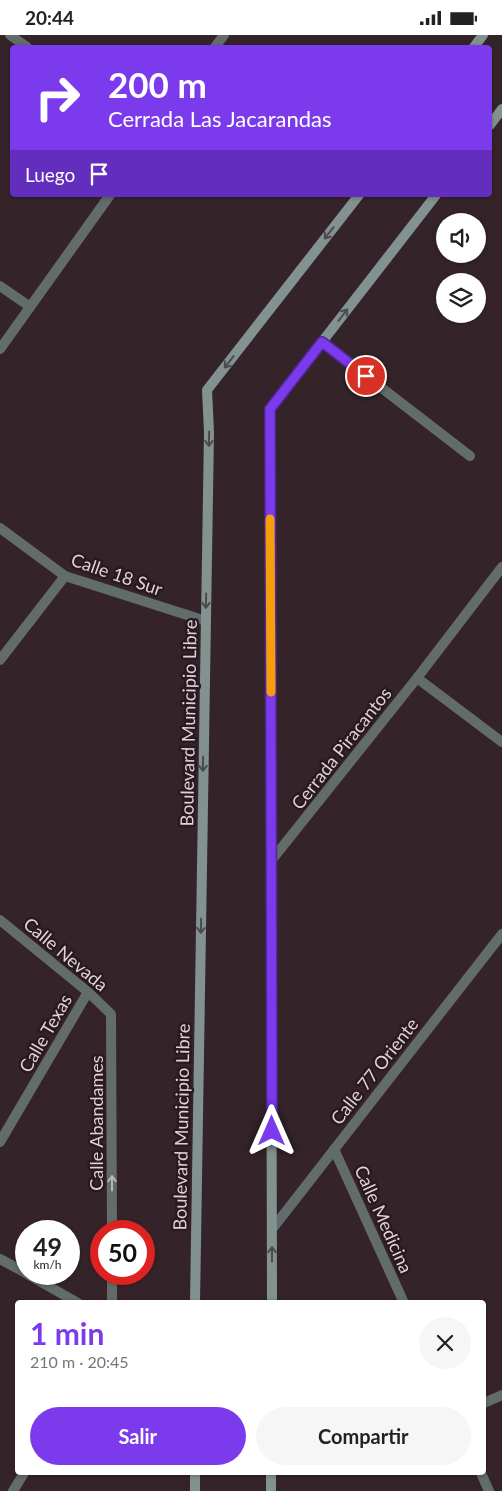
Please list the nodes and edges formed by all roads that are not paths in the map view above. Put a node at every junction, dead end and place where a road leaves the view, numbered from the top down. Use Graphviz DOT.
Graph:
graph roads {
  1 [pos="10,35"];
  2 [pos="24,45"];
  3 [pos="502,109"];
  4 [pos="492,122"];
  5 [pos="109,197"];
  6 [pos="357,197"];
  7 [pos="434,197"];
  8 [pos="0,286"];
  9 [pos="29,307"];
  10 [pos="322,342"];
  11 [pos="0,349"];
  12 [pos="470,456"];
  13 [pos="0,528"];
  14 [pos="502,567"];
  15 [pos="65,576"];
  16 [pos="206,621"];
  17 [pos="0,660"];
  18 [pos="417,678"];
  19 [pos="502,742"];
  20 [pos="271,861"];
  21 [pos="0,920"];
  22 [pos="502,934"];
  23 [pos="88,992"];
  24 [pos="112,1014"];
  25 [pos="0,1142"];
  26 [pos="334,1149"];
  27 [pos="112,1220"];
  28 [pos="272,1228"];
  29 [pos="0,1259"];
  30 [pos="15,1267"];
  31 [pos="46,1285"];
  32 [pos="112,1285"];
  33 [pos="73,1300"];
  34 [pos="112,1300"];
  35 [pos="195,1300"];
  36 [pos="272,1300"];
  37 [pos="403,1300"];
  38 [pos="502,1395"];
  39 [pos="486,1402"];
  40 [pos="23,1475"];
  41 [pos="195,1475"];
  42 [pos="271,1475"];
  43 [pos="482,1475"];
  44 [pos="13,1491"];
  45 [pos="195,1491"];
  46 [pos="271,1491"];
  47 [pos="489,1491"];
  1 -- 2 [label="street"];
  3 -- 4 [label="main road"];
  5 -- 9 [label="street"];
  6 -- 16 [label="main road, Boulevard Municipio Libre, one-way"];
  10 -- 7 [label="main road, one-way"];
  8 -- 9 [label="street"];
  9 -- 11 [label="street"];
  10 -- 12 [label="street"];
  10 -- 20 [label="main road"];
  13 -- 15 [label="street, Calle 18 Sur"];
  14 -- 18 [label="street, Cerrada Piracantos"];
  15 -- 16 [label="street, Calle 18 Sur"];
  15 -- 17 [label="street"];
  16 -- 35 [label="main road, Boulevard Municipio Libre, one-way"];
  18 -- 19 [label="street"];
  18 -- 20 [label="street, Cerrada Piracantos"];
  20 -- 28 [label="main road"];
  21 -- 23 [label="street, Calle Nevada"];
  22 -- 26 [label="street, Calle 77 Oriente"];
  23 -- 24 [label="street, Calle Nevada"];
  23 -- 25 [label="street, Calle Texas"];
  27 -- 24 [label="street, Calle Abandames, one-way"];
  26 -- 28 [label="street, Calle 77 Oriente"];
  26 -- 37 [label="street, Calle Medicina"];
  36 -- 28 [label="main road, one-way"];
  29 -- 30 [label="street"];
  31 -- 33 [label="street"];
  32 -- 34 [label="street"];
  38 -- 39 [label="street"];
  40 -- 44 [label="street"];
  41 -- 45 [label="main road"];
  42 -- 46 [label="main road"];
  43 -- 47 [label="street"];
}
